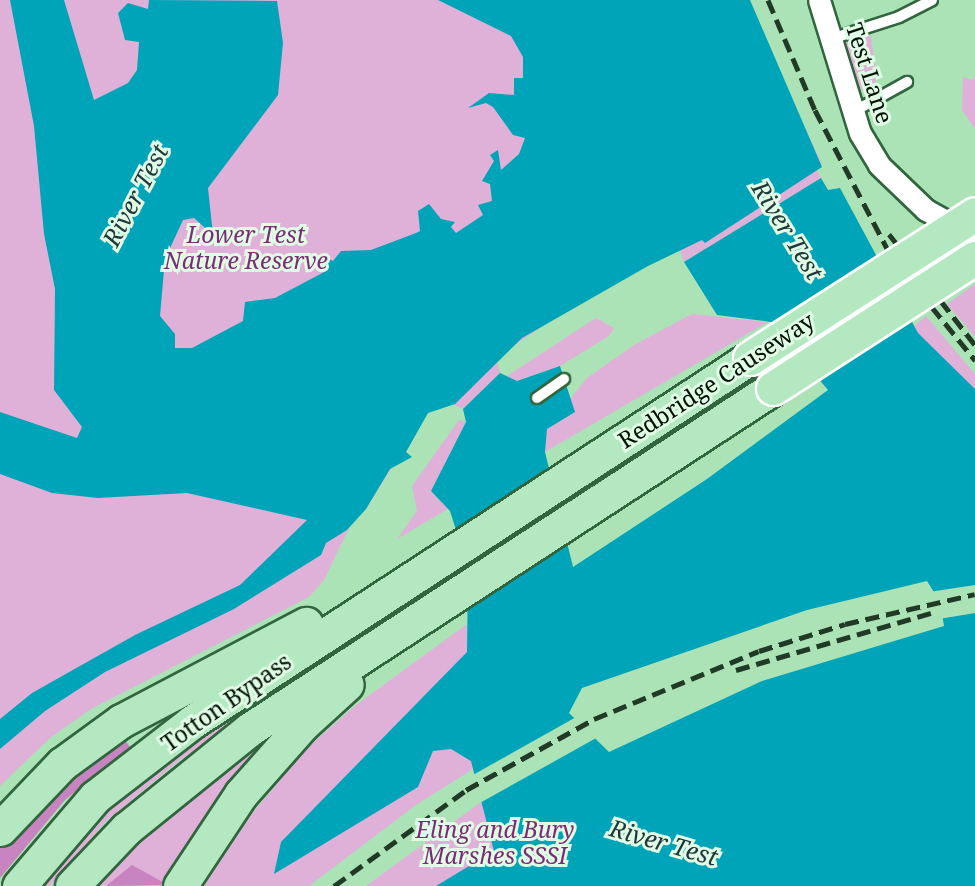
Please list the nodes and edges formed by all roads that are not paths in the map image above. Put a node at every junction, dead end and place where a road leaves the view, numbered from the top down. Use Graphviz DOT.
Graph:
graph roads {
  1 [pos="819,0"];
  2 [pos="932,0"];
  3 [pos="831,39"];
  4 [pos="907,82"];
  5 [pos="853,112"];
  6 [pos="975,214"];
  7 [pos="975,237"];
  8 [pos="975,258"];
  9 [pos="564,379"];
  10 [pos="537,398"];
  11 [pos="457,545"];
  12 [pos="463,589"];
  13 [pos="0,828"];
  14 [pos="19,886"];
  15 [pos="72,886"];
  16 [pos="180,886"];
  1 -- 3 [label="street, Test Lane"];
  2 -- 3 [label="lane"];
  3 -- 5 [label="street, Test Lane"];
  4 -- 5 [label="lane"];
  5 -- 7 [label="street, Test Lane"];
  6 -- 11 [label="main road, Redbridge Causeway, bridge"];
  8 -- 12 [label="main road, Redbridge Causeway, bridge"];
  9 -- 10 [label="lane"];
  11 -- 13 [label="main road"];
  11 -- 14 [label="main road, Totton Bypass"];
  12 -- 15 [label="main road, Totton Bypass"];
  12 -- 16 [label="main road"];
}
